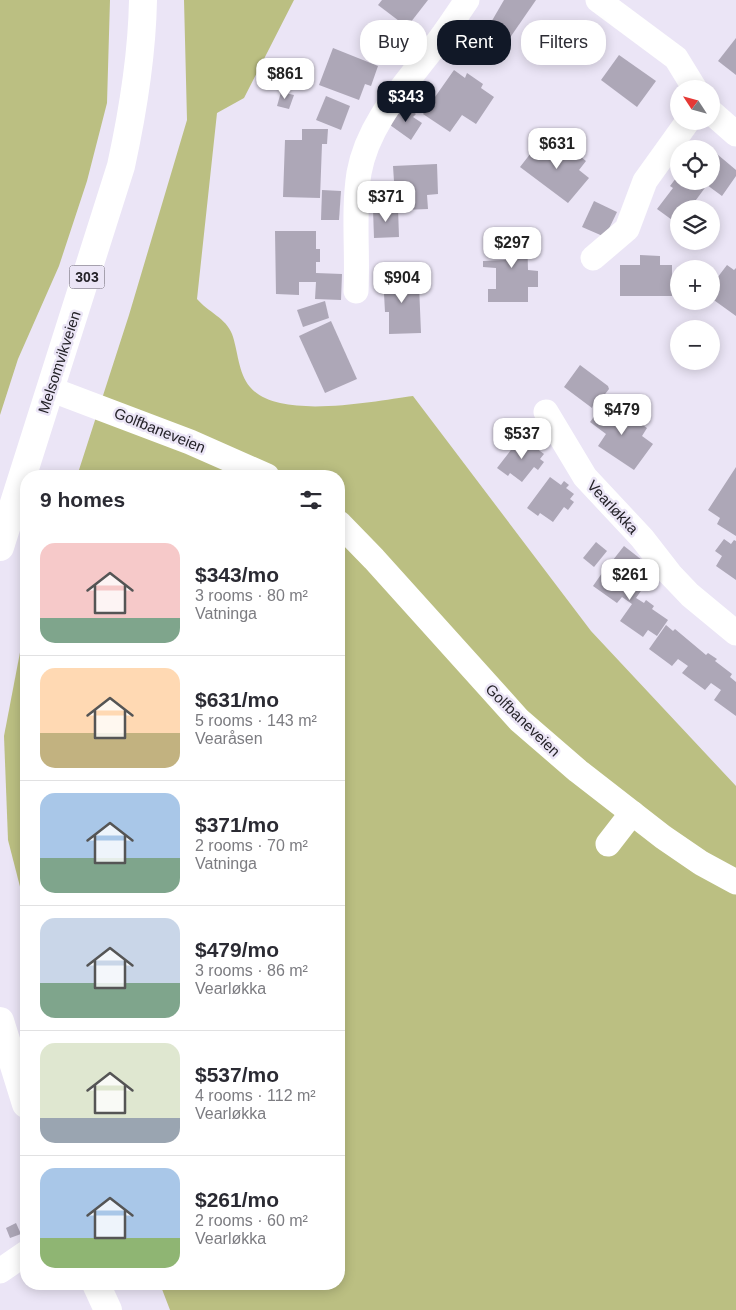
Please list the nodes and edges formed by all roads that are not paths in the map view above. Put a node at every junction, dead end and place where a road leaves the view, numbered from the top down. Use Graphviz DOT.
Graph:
graph roads {
  1 [pos="143,0"];
  2 [pos="467,0"];
  3 [pos="598,0"];
  4 [pos="689,80"];
  5 [pos="720,120"];
  6 [pos="682,130"];
  7 [pos="736,134"];
  8 [pos="593,258"];
  9 [pos="356,291"];
  10 [pos="50,390"];
  11 [pos="546,412"];
  12 [pos="25,470"];
  13 [pos="253,470"];
  14 [pos="20,484"];
  15 [pos="345,529"];
  16 [pos="0,547"];
  17 [pos="736,633"];
  18 [pos="632,813"];
  19 [pos="608,844"];
  20 [pos="736,882"];
  21 [pos="0,1021"];
  22 [pos="20,1085"];
  23 [pos="20,1257"];
  24 [pos="1,1268"];
  25 [pos="99,1290"];
  26 [pos="108,1310"];
  1 -- 10 [label="main road, Melsomvikveien / 303"];
  2 -- 9 [label="street"];
  3 -- 4 [label="street"];
  5 -- 7 [label="street"];
  6 -- 8 [label="street"];
  10 -- 12 [label="main road, Melsomvikveien / 303"];
  10 -- 13 [label="street, Golfbaneveien"];
  11 -- 17 [label="street, Vearløkka"];
  14 -- 16 [label="main road, Melsomvikveien / 303"];
  15 -- 18 [label="street, Golfbaneveien"];
  18 -- 19 [label="street"];
  18 -- 20 [label="street, Golfbaneveien"];
  21 -- 22 [label="main road"];
  23 -- 24 [label="street"];
  25 -- 26 [label="main road"];
}
